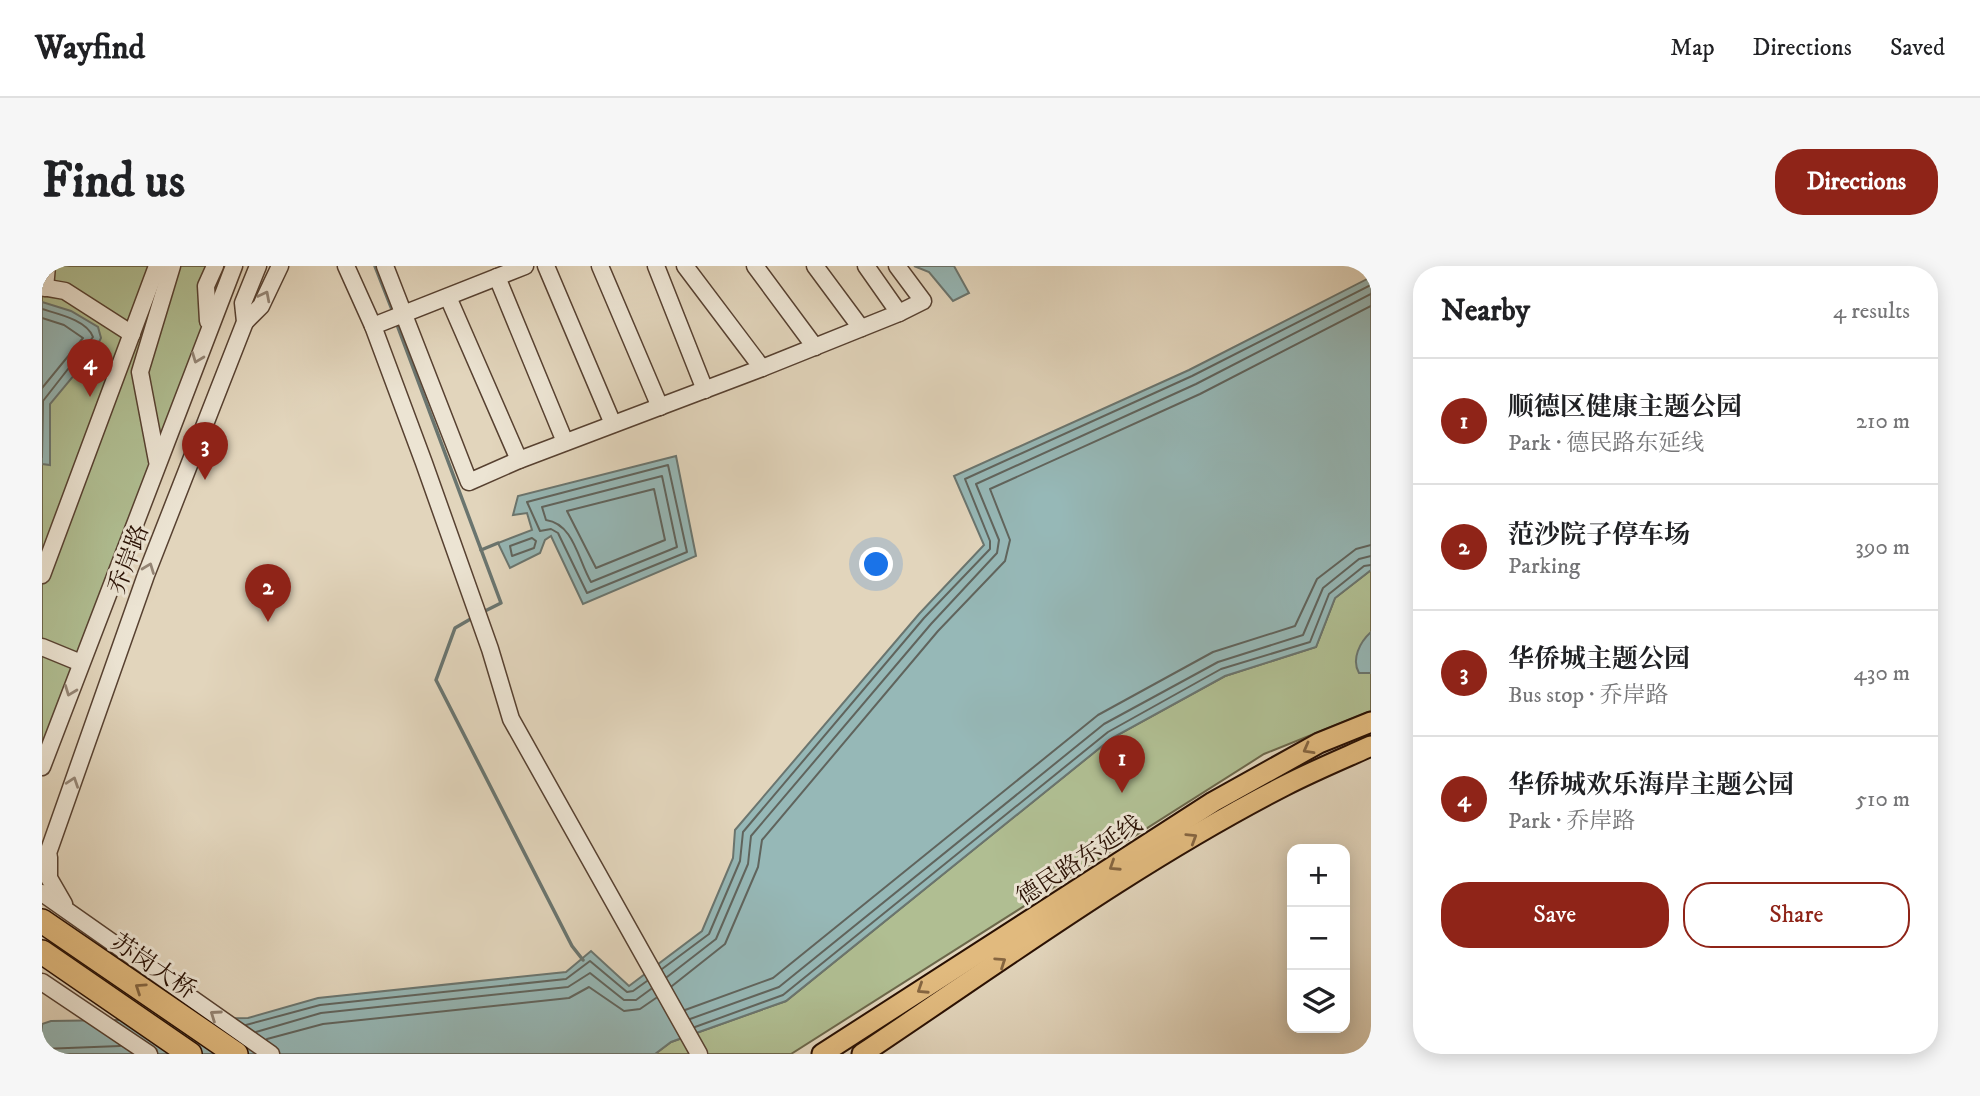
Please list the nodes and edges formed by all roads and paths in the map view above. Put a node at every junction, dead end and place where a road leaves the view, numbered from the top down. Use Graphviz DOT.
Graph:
graph roads {
  1 [pos="47,266"];
  2 [pos="157,266"];
  3 [pos="172,266"];
  4 [pos="201,266"];
  5 [pos="215,266"];
  6 [pos="234,266"];
  7 [pos="258,266"];
  8 [pos="280,266"];
  9 [pos="346,266"];
  10 [pos="385,266"];
  11 [pos="525,266"];
  12 [pos="546,266"];
  13 [pos="600,266"];
  14 [pos="656,266"];
  15 [pos="685,266"];
  16 [pos="755,266"];
  17 [pos="816,266"];
  18 [pos="866,266"];
  19 [pos="897,266"];
  20 [pos="497,277"];
  21 [pos="206,286"];
  22 [pos="44,288"];
  23 [pos="447,297"];
  24 [pos="899,313"];
  25 [pos="403,315"];
  26 [pos="245,322"];
  27 [pos="377,324"];
  28 [pos="861,328"];
  29 [pos="208,329"];
  30 [pos="132,334"];
  31 [pos="814,347"];
  32 [pos="762,368"];
  33 [pos="705,390"];
  34 [pos="660,407"];
  35 [pos="613,424"];
  36 [pos="565,442"];
  37 [pos="519,460"];
  38 [pos="157,463"];
  39 [pos="46,552"];
  40 [pos="42,576"];
  41 [pos="42,647"];
  42 [pos="81,663"];
  43 [pos="1371,722"];
  44 [pos="1371,746"];
  45 [pos="42,766"];
  46 [pos="48,851"];
  47 [pos="42,870"];
  48 [pos="42,892"];
  49 [pos="75,916"];
  50 [pos="42,921"];
  51 [pos="42,952"];
  52 [pos="46,984"];
  53 [pos="698,1051"];
  54 [pos="149,1054"];
  55 [pos="191,1054"];
  56 [pos="236,1054"];
  57 [pos="271,1054"];
  58 [pos="822,1054"];
  59 [pos="862,1054"];
  1 -- 22 [label="street"];
  2 -- 30 [label="street"];
  3 -- 38 [label="street"];
  4 -- 21 [label="street"];
  5 -- 21 [label="street"];
  6 -- 29 [label="street, 乔岸路"];
  7 -- 26 [label="street, 乔岸路"];
  26 -- 8 [label="street, one-way"];
  9 -- 27 [label="street"];
  10 -- 25 [label="street"];
  11 -- 20 [label="street"];
  12 -- 35 [label="street"];
  13 -- 34 [label="street"];
  14 -- 33 [label="street"];
  15 -- 32 [label="street"];
  16 -- 31 [label="street"];
  17 -- 28 [label="street"];
  18 -- 24 [label="street"];
  19 -- 24 [label="street"];
  20 -- 23 [label="street"];
  20 -- 36 [label="street"];
  21 -- 29 [label="street"];
  22 -- 30 [label="street"];
  23 -- 25 [label="street"];
  23 -- 37 [label="street"];
  24 -- 28 [label="street"];
  25 -- 27 [label="street"];
  25 -- 37 [label="street"];
  46 -- 26 [label="street, 乔岸路, one-way"];
  27 -- 53 [label="street"];
  28 -- 31 [label="street"];
  29 -- 38 [label="street, 乔岸路, one-way"];
  30 -- 39 [label="street"];
  31 -- 32 [label="street"];
  32 -- 33 [label="street"];
  33 -- 34 [label="street"];
  34 -- 35 [label="street"];
  35 -- 36 [label="street"];
  36 -- 37 [label="street"];
  38 -- 42 [label="street, 乔岸路"];
  39 -- 40 [label="street"];
  41 -- 42 [label="street"];
  42 -- 45 [label="street, 乔岸路, one-way"];
  43 -- 58 [label="main road, 德民路东延线, one-way"];
  59 -- 44 [label="main road, 德民路东延线, one-way"];
  46 -- 47 [label="street, 乔岸路"];
  46 -- 49 [label="street"];
  48 -- 49 [label="street"];
  57 -- 49 [label="street, one-way"];
  56 -- 50 [label="highway, 苏岗大桥, one-way"];
  51 -- 55 [label="highway"];
  52 -- 54 [label="street"];
}
